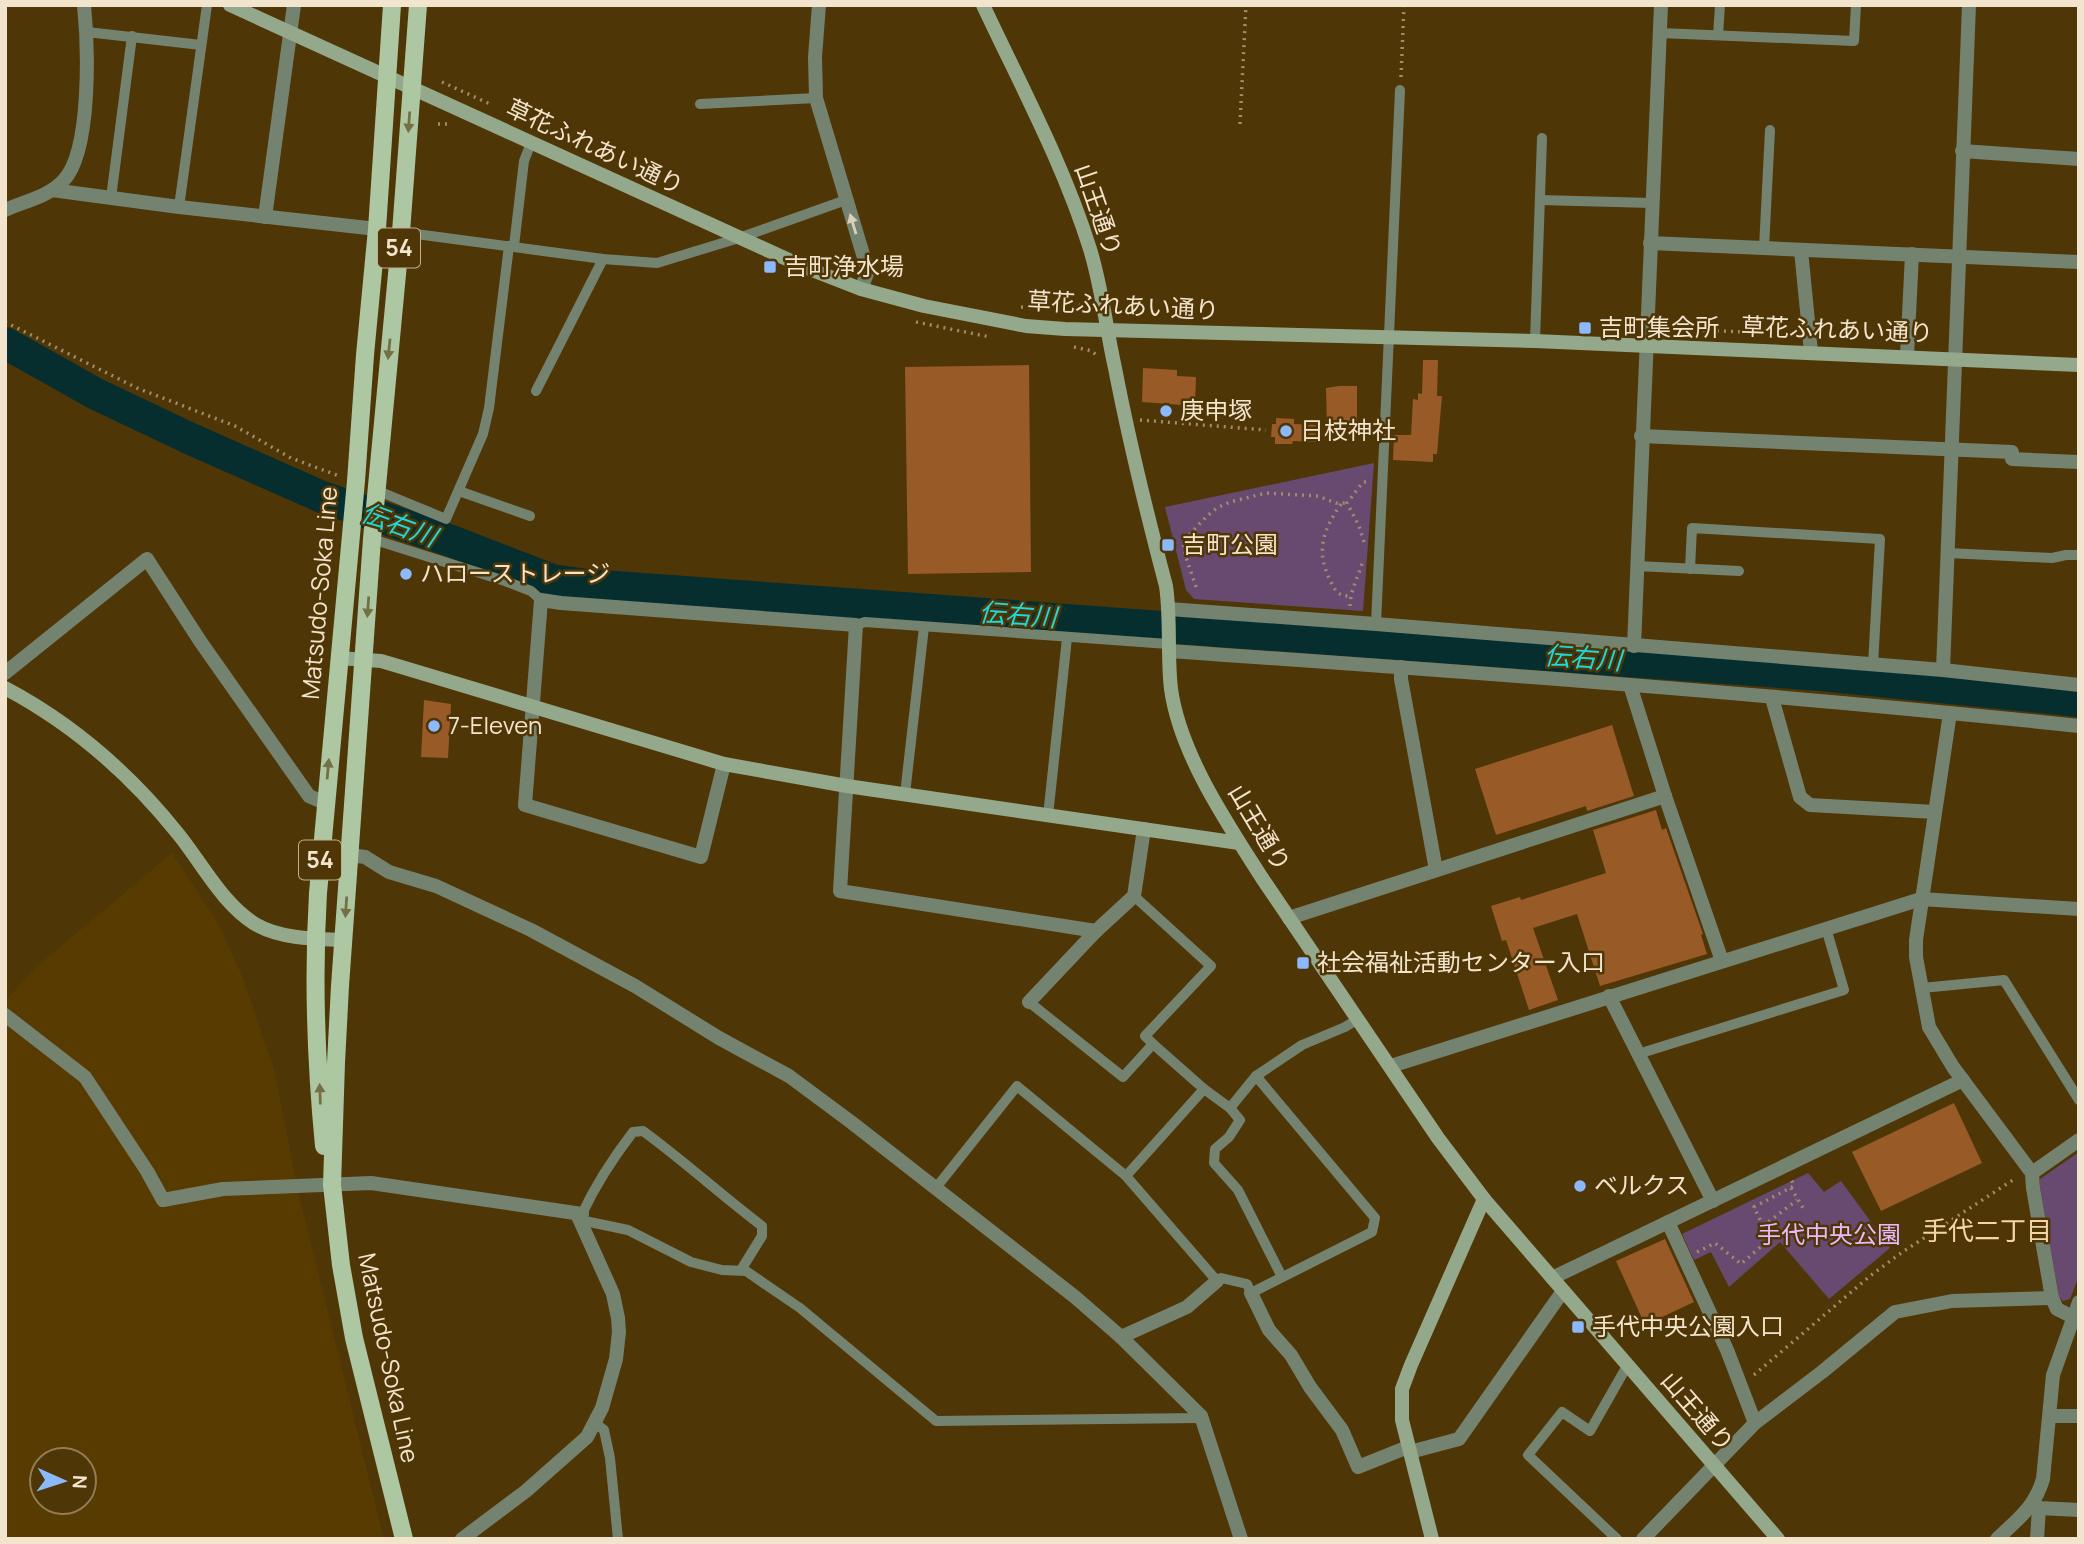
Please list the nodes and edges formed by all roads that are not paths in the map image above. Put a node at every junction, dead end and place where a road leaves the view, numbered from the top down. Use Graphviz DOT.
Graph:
graph roads {
  1 [pos="84,5"];
  2 [pos="207,5"];
  3 [pos="230,5"];
  4 [pos="294,5"];
  5 [pos="392,5"];
  6 [pos="418,5"];
  7 [pos="819,5"];
  8 [pos="983,5"];
  9 [pos="1661,5"];
  10 [pos="1720,5"];
  11 [pos="1856,5"];
  12 [pos="1969,5"];
  13 [pos="87,32"];
  14 [pos="290,33"];
  15 [pos="1660,33"];
  16 [pos="1718,35"];
  17 [pos="132,36"];
  18 [pos="201,45"];
  19 [pos="387,78"];
  20 [pos="411,87"];
  21 [pos="1400,90"];
  22 [pos="816,98"];
  23 [pos="700,104"];
  24 [pos="1770,130"];
  25 [pos="1542,138"];
  26 [pos="531,143"];
  27 [pos="1962,152"];
  28 [pos="2079,159"];
  29 [pos="52,190"];
  30 [pos="111,198"];
  31 [pos="846,200"];
  32 [pos="1540,200"];
  33 [pos="1652,203"];
  34 [pos="179,207"];
  35 [pos="5,210"];
  36 [pos="265,217"];
  37 [pos="377,229"];
  38 [pos="401,232"];
  39 [pos="739,238"];
  40 [pos="1650,243"];
  41 [pos="511,246"];
  42 [pos="1764,248"];
  43 [pos="1801,250"];
  44 [pos="1912,254"];
  45 [pos="1960,256"];
  46 [pos="603,258"];
  47 [pos="2079,262"];
  48 [pos="861,289"];
  49 [pos="1108,332"];
  50 [pos="1389,337"];
  51 [pos="1535,341"];
  52 [pos="1646,345"];
  53 [pos="1811,352"];
  54 [pos="1907,356"];
  55 [pos="1956,358"];
  56 [pos="2079,365"];
  57 [pos="536,391"];
  58 [pos="1641,436"];
  59 [pos="1952,450"];
  60 [pos="2079,462"];
  61 [pos="376,490"];
  62 [pos="459,491"];
  63 [pos="530,516"];
  64 [pos="372,539"];
  65 [pos="1948,553"];
  66 [pos="2079,555"];
  67 [pos="1637,566"];
  68 [pos="1690,569"];
  69 [pos="1739,571"];
  70 [pos="541,600"];
  71 [pos="1170,612"];
  72 [pos="1376,624"];
  73 [pos="856,625"];
  74 [pos="924,627"];
  75 [pos="1067,638"];
  76 [pos="1169,645"];
  77 [pos="1634,646"];
  78 [pos="338,658"];
  79 [pos="365,660"];
  80 [pos="1873,665"];
  81 [pos="1401,667"];
  82 [pos="1942,670"];
  83 [pos="5,673"];
  84 [pos="1630,685"];
  85 [pos="2079,685"];
  86 [pos="5,688"];
  87 [pos="1772,698"];
  88 [pos="534,707"];
  89 [pos="1950,713"];
  90 [pos="2079,726"];
  91 [pos="724,764"];
  92 [pos="847,786"];
  93 [pos="905,794"];
  94 [pos="1665,796"];
  95 [pos="325,803"];
  96 [pos="1935,811"];
  97 [pos="1048,816"];
  98 [pos="1144,829"];
  99 [pos="1239,843"];
  100 [pos="350,855"];
  101 [pos="1436,870"];
  102 [pos="1134,896"];
  103 [pos="1921,899"];
  104 [pos="2079,909"];
  105 [pos="1289,918"];
  106 [pos="1826,928"];
  107 [pos="1096,931"];
  108 [pos="315,939"];
  109 [pos="343,940"];
  110 [pos="1721,961"];
  111 [pos="1922,988"];
  112 [pos="1609,996"];
  113 [pos="1029,1002"];
  114 [pos="5,1014"];
  115 [pos="1358,1019"];
  116 [pos="1153,1044"];
  117 [pos="1639,1054"];
  118 [pos="1391,1066"];
  119 [pos="1256,1076"];
  120 [pos="1963,1080"];
  121 [pos="1204,1089"];
  122 [pos="2079,1100"];
  123 [pos="1230,1108"];
  124 [pos="2079,1140"];
  125 [pos="2031,1171"];
  126 [pos="1126,1176"];
  127 [pos="332,1185"];
  128 [pos="935,1189"];
  129 [pos="1484,1199"];
  130 [pos="1713,1201"];
  131 [pos="580,1216"];
  132 [pos="1668,1222"];
  133 [pos="741,1270"];
  134 [pos="1282,1277"];
  135 [pos="1552,1278"];
  136 [pos="1217,1281"];
  137 [pos="1563,1291"];
  138 [pos="1251,1293"];
  139 [pos="2052,1298"];
  140 [pos="2079,1302"];
  141 [pos="2074,1322"];
  142 [pos="1121,1338"];
  143 [pos="1628,1366"];
  144 [pos="2050,1416"];
  145 [pos="2079,1416"];
  146 [pos="1201,1418"];
  147 [pos="595,1423"];
  148 [pos="1755,1423"];
  149 [pos="1409,1450"];
  150 [pos="1714,1466"];
  151 [pos="2036,1505"];
  152 [pos="2079,1510"];
  153 [pos="404,1539"];
  154 [pos="462,1539"];
  155 [pos="618,1539"];
  156 [pos="1241,1539"];
  157 [pos="1432,1539"];
  158 [pos="1617,1539"];
  159 [pos="1643,1539"];
  160 [pos="1778,1539"];
  161 [pos="1997,1539"];
  162 [pos="2037,1539"];
  1 -- 13 [label="street"];
  2 -- 18 [label="lane"];
  3 -- 14 [label="street, 草花ふれあい通り"];
  4 -- 14 [label="street"];
  5 -- 19 [label="main road, Matsudo-Soka Line / 54"];
  6 -- 20 [label="main road, Matsudo-Soka Line / 54"];
  7 -- 22 [label="street"];
  8 -- 49 [label="street, 山王通り"];
  9 -- 15 [label="street"];
  10 -- 16 [label="lane"];
  11 -- 16 [label="lane"];
  12 -- 27 [label="street"];
  13 -- 17 [label="lane"];
  13 -- 29 [label="street"];
  14 -- 19 [label="street, 草花ふれあい通り"];
  14 -- 36 [label="street"];
  15 -- 16 [label="lane"];
  15 -- 33 [label="street"];
  17 -- 18 [label="lane"];
  17 -- 30 [label="lane"];
  18 -- 34 [label="lane"];
  19 -- 20 [label="street, 草花ふれあい通り"];
  19 -- 37 [label="main road, Matsudo-Soka Line / 54"];
  20 -- 26 [label="street, 草花ふれあい通り"];
  20 -- 38 [label="main road, Matsudo-Soka Line / 54, one-way"];
  21 -- 50 [label="lane"];
  22 -- 23 [label="lane"];
  22 -- 31 [label="street"];
  24 -- 42 [label="lane"];
  25 -- 32 [label="lane"];
  26 -- 39 [label="street, 草花ふれあい通り"];
  26 -- 41 [label="lane"];
  27 -- 28 [label="street"];
  27 -- 45 [label="street"];
  29 -- 30 [label="street"];
  29 -- 35 [label="street"];
  30 -- 34 [label="street"];
  31 -- 39 [label="lane"];
  48 -- 31 [label="street, one-way"];
  32 -- 33 [label="lane"];
  32 -- 51 [label="lane"];
  33 -- 40 [label="street"];
  34 -- 36 [label="street"];
  36 -- 37 [label="street"];
  37 -- 78 [label="main road, Matsudo-Soka Line / 54"];
  38 -- 41 [label="lane"];
  38 -- 61 [label="main road, Matsudo-Soka Line / 54, one-way"];
  39 -- 46 [label="lane"];
  39 -- 48 [label="street, 草花ふれあい通り"];
  40 -- 42 [label="street"];
  40 -- 52 [label="street"];
  41 -- 46 [label="lane"];
  41 -- 62 [label="lane"];
  42 -- 43 [label="street"];
  43 -- 44 [label="street"];
  43 -- 53 [label="street"];
  44 -- 45 [label="street"];
  44 -- 54 [label="street"];
  45 -- 47 [label="street"];
  45 -- 55 [label="street"];
  46 -- 57 [label="lane"];
  48 -- 49 [label="street, 草花ふれあい通り"];
  49 -- 50 [label="street, 草花ふれあい通り"];
  49 -- 71 [label="street, 山王通り"];
  50 -- 51 [label="street, 草花ふれあい通り"];
  50 -- 72 [label="lane"];
  51 -- 52 [label="street, 草花ふれあい通り"];
  52 -- 53 [label="street, 草花ふれあい通り"];
  52 -- 58 [label="street"];
  53 -- 54 [label="street, 草花ふれあい通り"];
  54 -- 55 [label="street, 草花ふれあい通り"];
  55 -- 56 [label="street, 草花ふれあい通り"];
  55 -- 59 [label="street"];
  58 -- 59 [label="street"];
  58 -- 67 [label="street"];
  59 -- 60 [label="street"];
  59 -- 65 [label="street"];
  61 -- 62 [label="lane"];
  61 -- 64 [label="main road, Matsudo-Soka Line / 54"];
  62 -- 63 [label="lane"];
  64 -- 70 [label="lane"];
  64 -- 79 [label="main road, Matsudo-Soka Line / 54, one-way"];
  65 -- 66 [label="lane"];
  65 -- 82 [label="street"];
  67 -- 68 [label="lane"];
  67 -- 77 [label="street"];
  68 -- 69 [label="lane"];
  68 -- 80 [label="lane"];
  70 -- 73 [label="street"];
  70 -- 88 [label="street"];
  71 -- 72 [label="street"];
  71 -- 76 [label="street, 山王通り"];
  72 -- 77 [label="street"];
  73 -- 74 [label="lane"];
  73 -- 92 [label="street"];
  74 -- 75 [label="lane"];
  74 -- 93 [label="lane"];
  75 -- 76 [label="lane"];
  75 -- 97 [label="lane"];
  76 -- 81 [label="street"];
  76 -- 99 [label="street, 山王通り"];
  77 -- 80 [label="street"];
  78 -- 79 [label="street"];
  95 -- 78 [label="main road, Matsudo-Soka Line / 54, one-way"];
  79 -- 88 [label="street"];
  79 -- 100 [label="main road, Matsudo-Soka Line / 54"];
  80 -- 82 [label="street"];
  81 -- 84 [label="street"];
  81 -- 101 [label="street"];
  82 -- 85 [label="street"];
  83 -- 95 [label="street"];
  84 -- 87 [label="street"];
  84 -- 94 [label="street"];
  86 -- 108 [label="street"];
  87 -- 89 [label="street"];
  87 -- 96 [label="street"];
  88 -- 91 [label="street"];
  88 -- 91 [label="street"];
  89 -- 90 [label="street"];
  89 -- 96 [label="street"];
  91 -- 92 [label="street"];
  92 -- 93 [label="street"];
  92 -- 107 [label="street"];
  93 -- 97 [label="street"];
  94 -- 101 [label="street"];
  94 -- 110 [label="street"];
  95 -- 108 [label="main road, Matsudo-Soka Line / 54"];
  96 -- 103 [label="street"];
  97 -- 98 [label="street"];
  98 -- 99 [label="street"];
  98 -- 102 [label="street"];
  99 -- 105 [label="street, 山王通り"];
  100 -- 109 [label="main road, Matsudo-Soka Line / 54, one-way"];
  100 -- 128 [label="street"];
  101 -- 105 [label="street"];
  102 -- 107 [label="street"];
  102 -- 116 [label="lane"];
  103 -- 104 [label="street"];
  103 -- 106 [label="street"];
  103 -- 111 [label="street"];
  105 -- 115 [label="street, 山王通り"];
  106 -- 110 [label="street"];
  106 -- 117 [label="lane"];
  107 -- 113 [label="street"];
  108 -- 109 [label="street"];
  127 -- 108 [label="main road, Matsudo-Soka Line / 54, one-way"];
  109 -- 127 [label="main road, Matsudo-Soka Line / 54"];
  110 -- 112 [label="street"];
  111 -- 120 [label="street"];
  111 -- 122 [label="lane"];
  112 -- 117 [label="street"];
  112 -- 118 [label="street"];
  113 -- 116 [label="lane"];
  114 -- 127 [label="street"];
  115 -- 118 [label="street, 山王通り"];
  115 -- 119 [label="lane"];
  116 -- 121 [label="lane"];
  117 -- 130 [label="street"];
  118 -- 129 [label="street, 山王通り"];
  119 -- 123 [label="lane"];
  119 -- 134 [label="lane"];
  120 -- 125 [label="street"];
  120 -- 130 [label="street"];
  121 -- 123 [label="lane"];
  121 -- 126 [label="lane"];
  123 -- 134 [label="lane"];
  124 -- 125 [label="street"];
  125 -- 139 [label="street"];
  126 -- 128 [label="lane"];
  126 -- 136 [label="lane"];
  127 -- 131 [label="street"];
  127 -- 153 [label="main road, Matsudo-Soka Line / 54"];
  128 -- 142 [label="street"];
  129 -- 135 [label="street, 山王通り"];
  129 -- 149 [label="street"];
  130 -- 132 [label="street"];
  131 -- 133 [label="lane"];
  131 -- 133 [label="lane"];
  131 -- 147 [label="street"];
  132 -- 135 [label="street"];
  132 -- 148 [label="street"];
  133 -- 146 [label="lane"];
  134 -- 138 [label="lane"];
  135 -- 137 [label="street, 山王通り"];
  136 -- 138 [label="lane"];
  136 -- 142 [label="street"];
  137 -- 143 [label="street, 山王通り"];
  137 -- 149 [label="street"];
  138 -- 149 [label="street"];
  139 -- 141 [label="street"];
  139 -- 148 [label="street"];
  140 -- 141 [label="street"];
  141 -- 144 [label="street"];
  142 -- 146 [label="street"];
  143 -- 150 [label="street, 山王通り"];
  143 -- 158 [label="lane"];
  144 -- 145 [label="street"];
  144 -- 151 [label="street"];
  146 -- 156 [label="street"];
  147 -- 154 [label="street"];
  147 -- 155 [label="lane"];
  148 -- 150 [label="street"];
  149 -- 157 [label="street"];
  150 -- 159 [label="street"];
  150 -- 160 [label="street, 山王通り"];
  151 -- 152 [label="street"];
  151 -- 161 [label="street"];
  151 -- 162 [label="street"];
}
